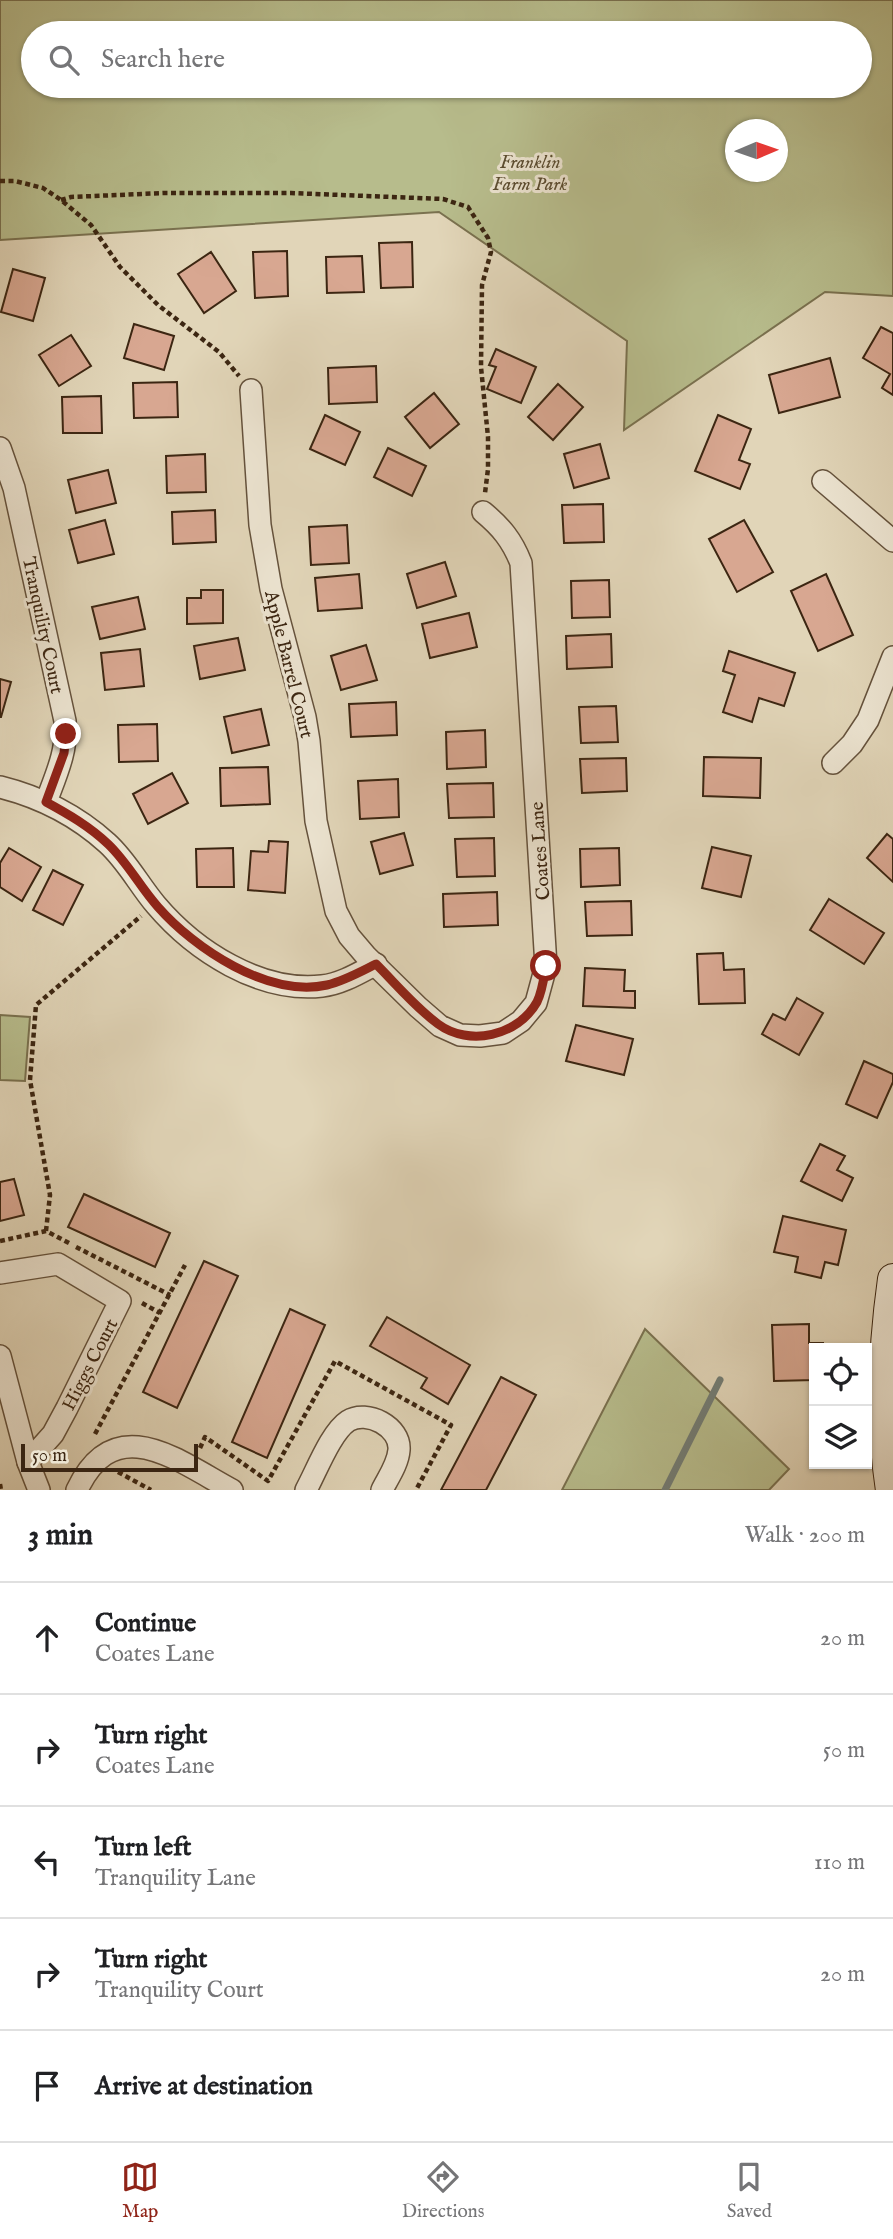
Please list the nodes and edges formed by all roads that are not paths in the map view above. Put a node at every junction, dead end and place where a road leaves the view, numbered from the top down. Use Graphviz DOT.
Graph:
graph roads {
  1 [pos="251,390"];
  2 [pos="0,448"];
  3 [pos="824,481"];
  4 [pos="483,512"];
  5 [pos="893,541"];
  6 [pos="893,657"];
  7 [pos="832,763"];
  8 [pos="0,787"];
  9 [pos="46,802"];
  10 [pos="376,964"];
  11 [pos="0,1273"];
  12 [pos="893,1279"];
  13 [pos="0,1356"];
  14 [pos="28,1462"];
  15 [pos="39,1490"];
  16 [pos="78,1490"];
  17 [pos="233,1490"];
  18 [pos="306,1490"];
  19 [pos="382,1490"];
  20 [pos="891,1490"];
  1 -- 10 [label="street, Apple Barrel Court"];
  2 -- 9 [label="street, Tranquility Court"];
  3 -- 5 [label="street"];
  4 -- 10 [label="street, Coates Lane"];
  6 -- 7 [label="street"];
  8 -- 9 [label="street"];
  9 -- 10 [label="street"];
  11 -- 14 [label="street, Higgs Court"];
  12 -- 20 [label="street"];
  13 -- 14 [label="street"];
  14 -- 15 [label="street"];
  16 -- 17 [label="street"];
  18 -- 19 [label="street"];
}
